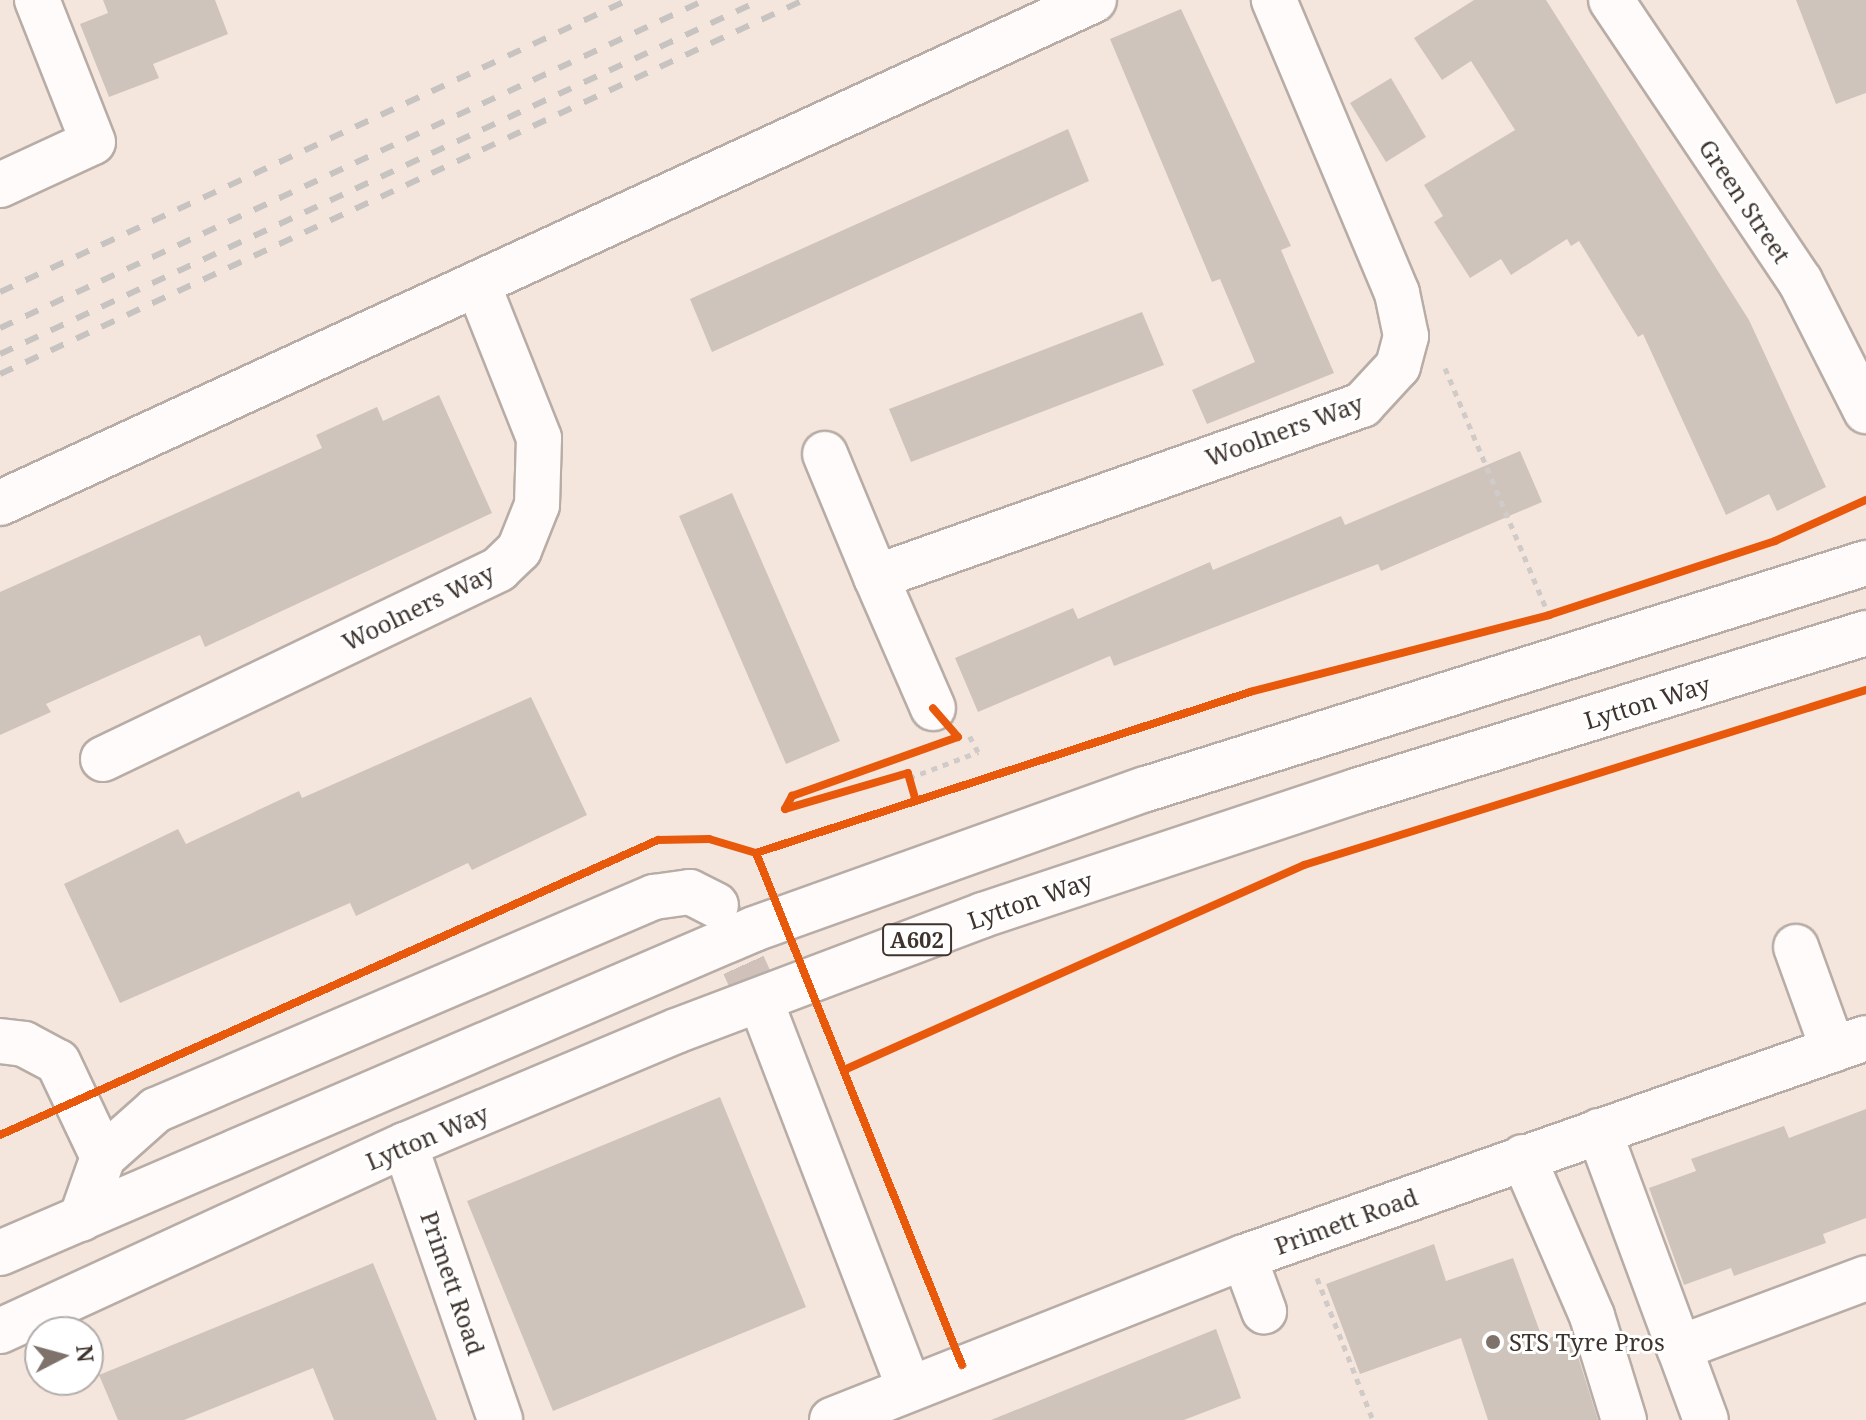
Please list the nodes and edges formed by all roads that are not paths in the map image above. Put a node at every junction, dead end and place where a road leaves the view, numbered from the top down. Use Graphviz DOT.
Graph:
graph roads {
  1 [pos="37,0"];
  2 [pos="1094,0"];
  3 [pos="1274,0"];
  4 [pos="1611,0"];
  5 [pos="0,185"];
  6 [pos="478,285"];
  7 [pos="1866,411"];
  8 [pos="825,454"];
  9 [pos="0,503"];
  10 [pos="1866,563"];
  11 [pos="876,577"];
  12 [pos="1866,633"];
  13 [pos="945,723"];
  14 [pos="103,759"];
  15 [pos="716,905"];
  16 [pos="1796,947"];
  17 [pos="764,1010"];
  18 [pos="0,1041"];
  19 [pos="1850,1044"];
  20 [pos="1599,1131"];
  21 [pos="405,1145"];
  22 [pos="103,1157"];
  23 [pos="1523,1157"];
  24 [pos="81,1219"];
  25 [pos="0,1253"];
  26 [pos="1244,1257"];
  27 [pos="1866,1278"];
  28 [pos="1264,1311"];
  29 [pos="0,1331"];
  30 [pos="1679,1348"];
  31 [pos="909,1387"];
  32 [pos="500,1420"];
  33 [pos="832,1420"];
  34 [pos="1624,1420"];
  35 [pos="1706,1420"];
  1 -- 5 [label="street"];
  2 -- 6 [label="street"];
  3 -- 11 [label="street, Woolners Way"];
  4 -- 7 [label="street, Green Street"];
  6 -- 9 [label="street"];
  6 -- 14 [label="street, Woolners Way"];
  8 -- 11 [label="street"];
  10 -- 24 [label="street"];
  11 -- 13 [label="street"];
  12 -- 21 [label="street, Lytton Way / A602"];
  15 -- 22 [label="street"];
  16 -- 19 [label="street"];
  17 -- 31 [label="street"];
  18 -- 22 [label="street"];
  19 -- 20 [label="street, Primett Road"];
  20 -- 23 [label="street, Primett Road"];
  20 -- 30 [label="street"];
  21 -- 29 [label="street, Lytton Way / A602"];
  21 -- 32 [label="street, Primett Road"];
  22 -- 24 [label="street"];
  23 -- 26 [label="street, Primett Road"];
  23 -- 34 [label="street"];
  24 -- 25 [label="street"];
  26 -- 28 [label="street"];
  26 -- 31 [label="street, Primett Road"];
  27 -- 30 [label="street"];
  30 -- 35 [label="street"];
  31 -- 33 [label="street, Primett Road"];
}
